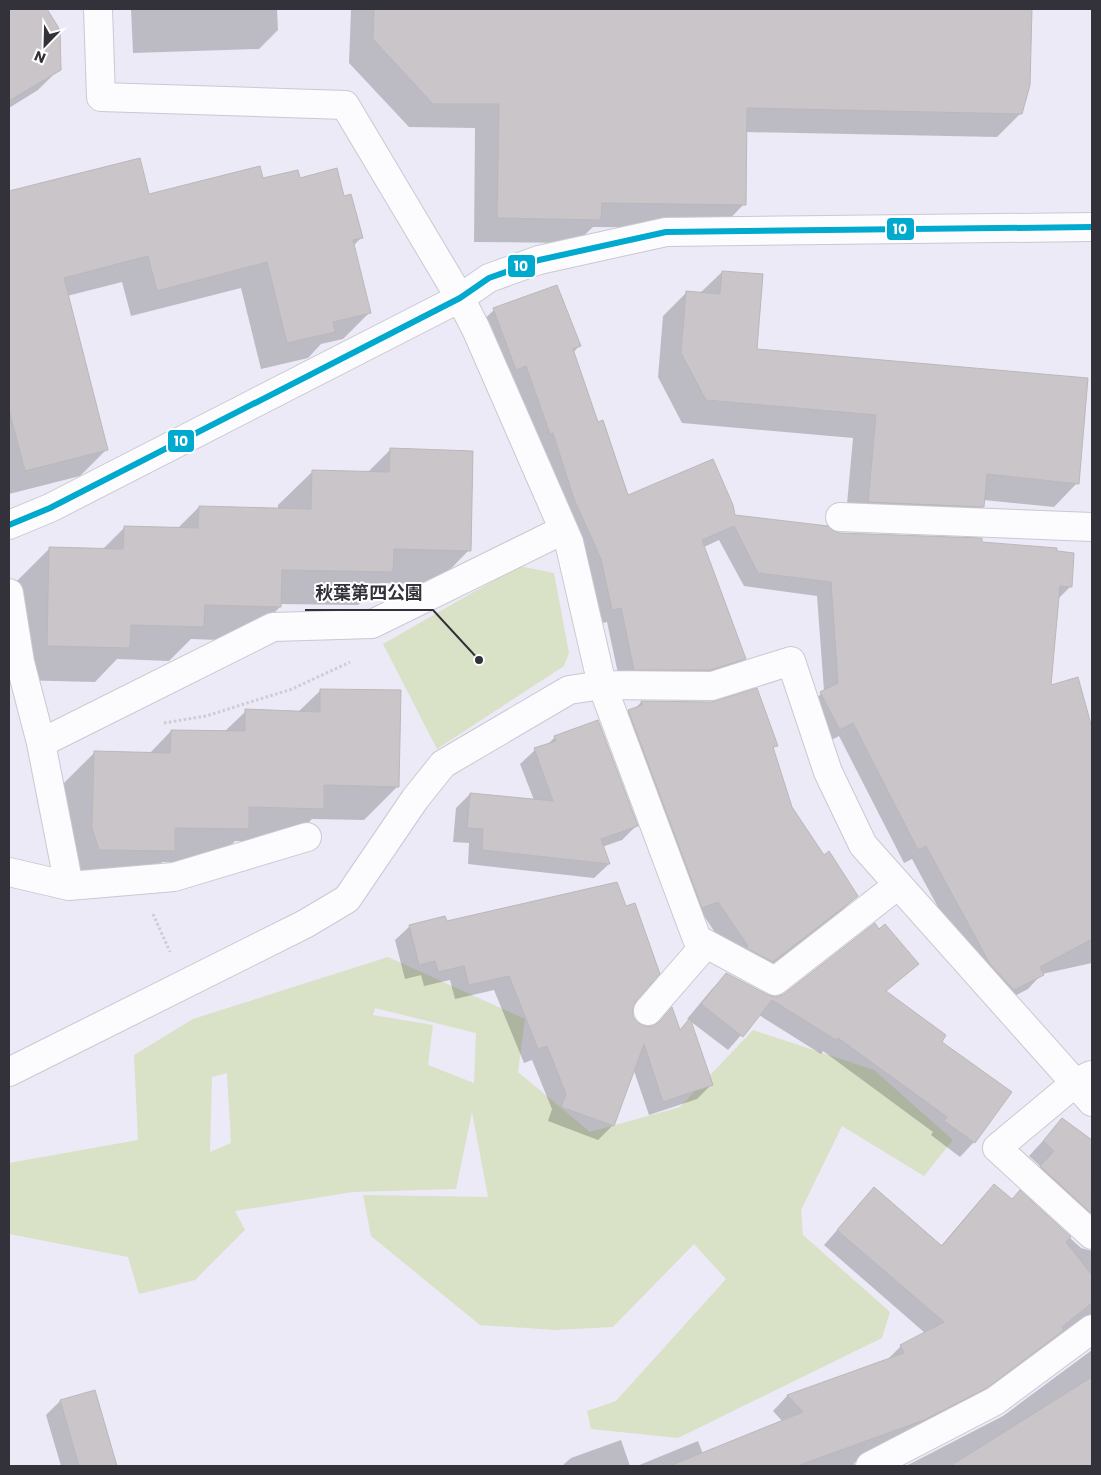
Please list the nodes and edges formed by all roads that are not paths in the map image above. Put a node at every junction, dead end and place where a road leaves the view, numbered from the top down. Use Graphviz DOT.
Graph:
graph roads {
  1 [pos="98,9"];
  2 [pos="1092,227"];
  3 [pos="460,298"];
  4 [pos="840,517"];
  5 [pos="9,525"];
  6 [pos="1092,526"];
  7 [pos="563,530"];
  8 [pos="9,593"];
  9 [pos="602,685"];
  10 [pos="41,743"];
  11 [pos="307,837"];
  12 [pos="9,872"];
  13 [pos="898,885"];
  14 [pos="70,886"];
  15 [pos="706,944"];
  16 [pos="648,1011"];
  17 [pos="9,1072"];
  18 [pos="1086,1086"];
  19 [pos="1092,1235"];
  20 [pos="1092,1329"];
  21 [pos="870,1466"];
  1 -- 3 [label="street"];
  2 -- 3 [label="street"];
  3 -- 5 [label="street"];
  3 -- 7 [label="street"];
  4 -- 6 [label="street"];
  7 -- 9 [label="street"];
  7 -- 10 [label="street"];
  8 -- 10 [label="street"];
  9 -- 13 [label="street"];
  9 -- 15 [label="street"];
  9 -- 17 [label="street"];
  10 -- 14 [label="street"];
  11 -- 14 [label="street"];
  12 -- 14 [label="street"];
  13 -- 15 [label="street"];
  13 -- 18 [label="street"];
  15 -- 16 [label="street"];
  18 -- 19 [label="street"];
  20 -- 21 [label="street"];
}
